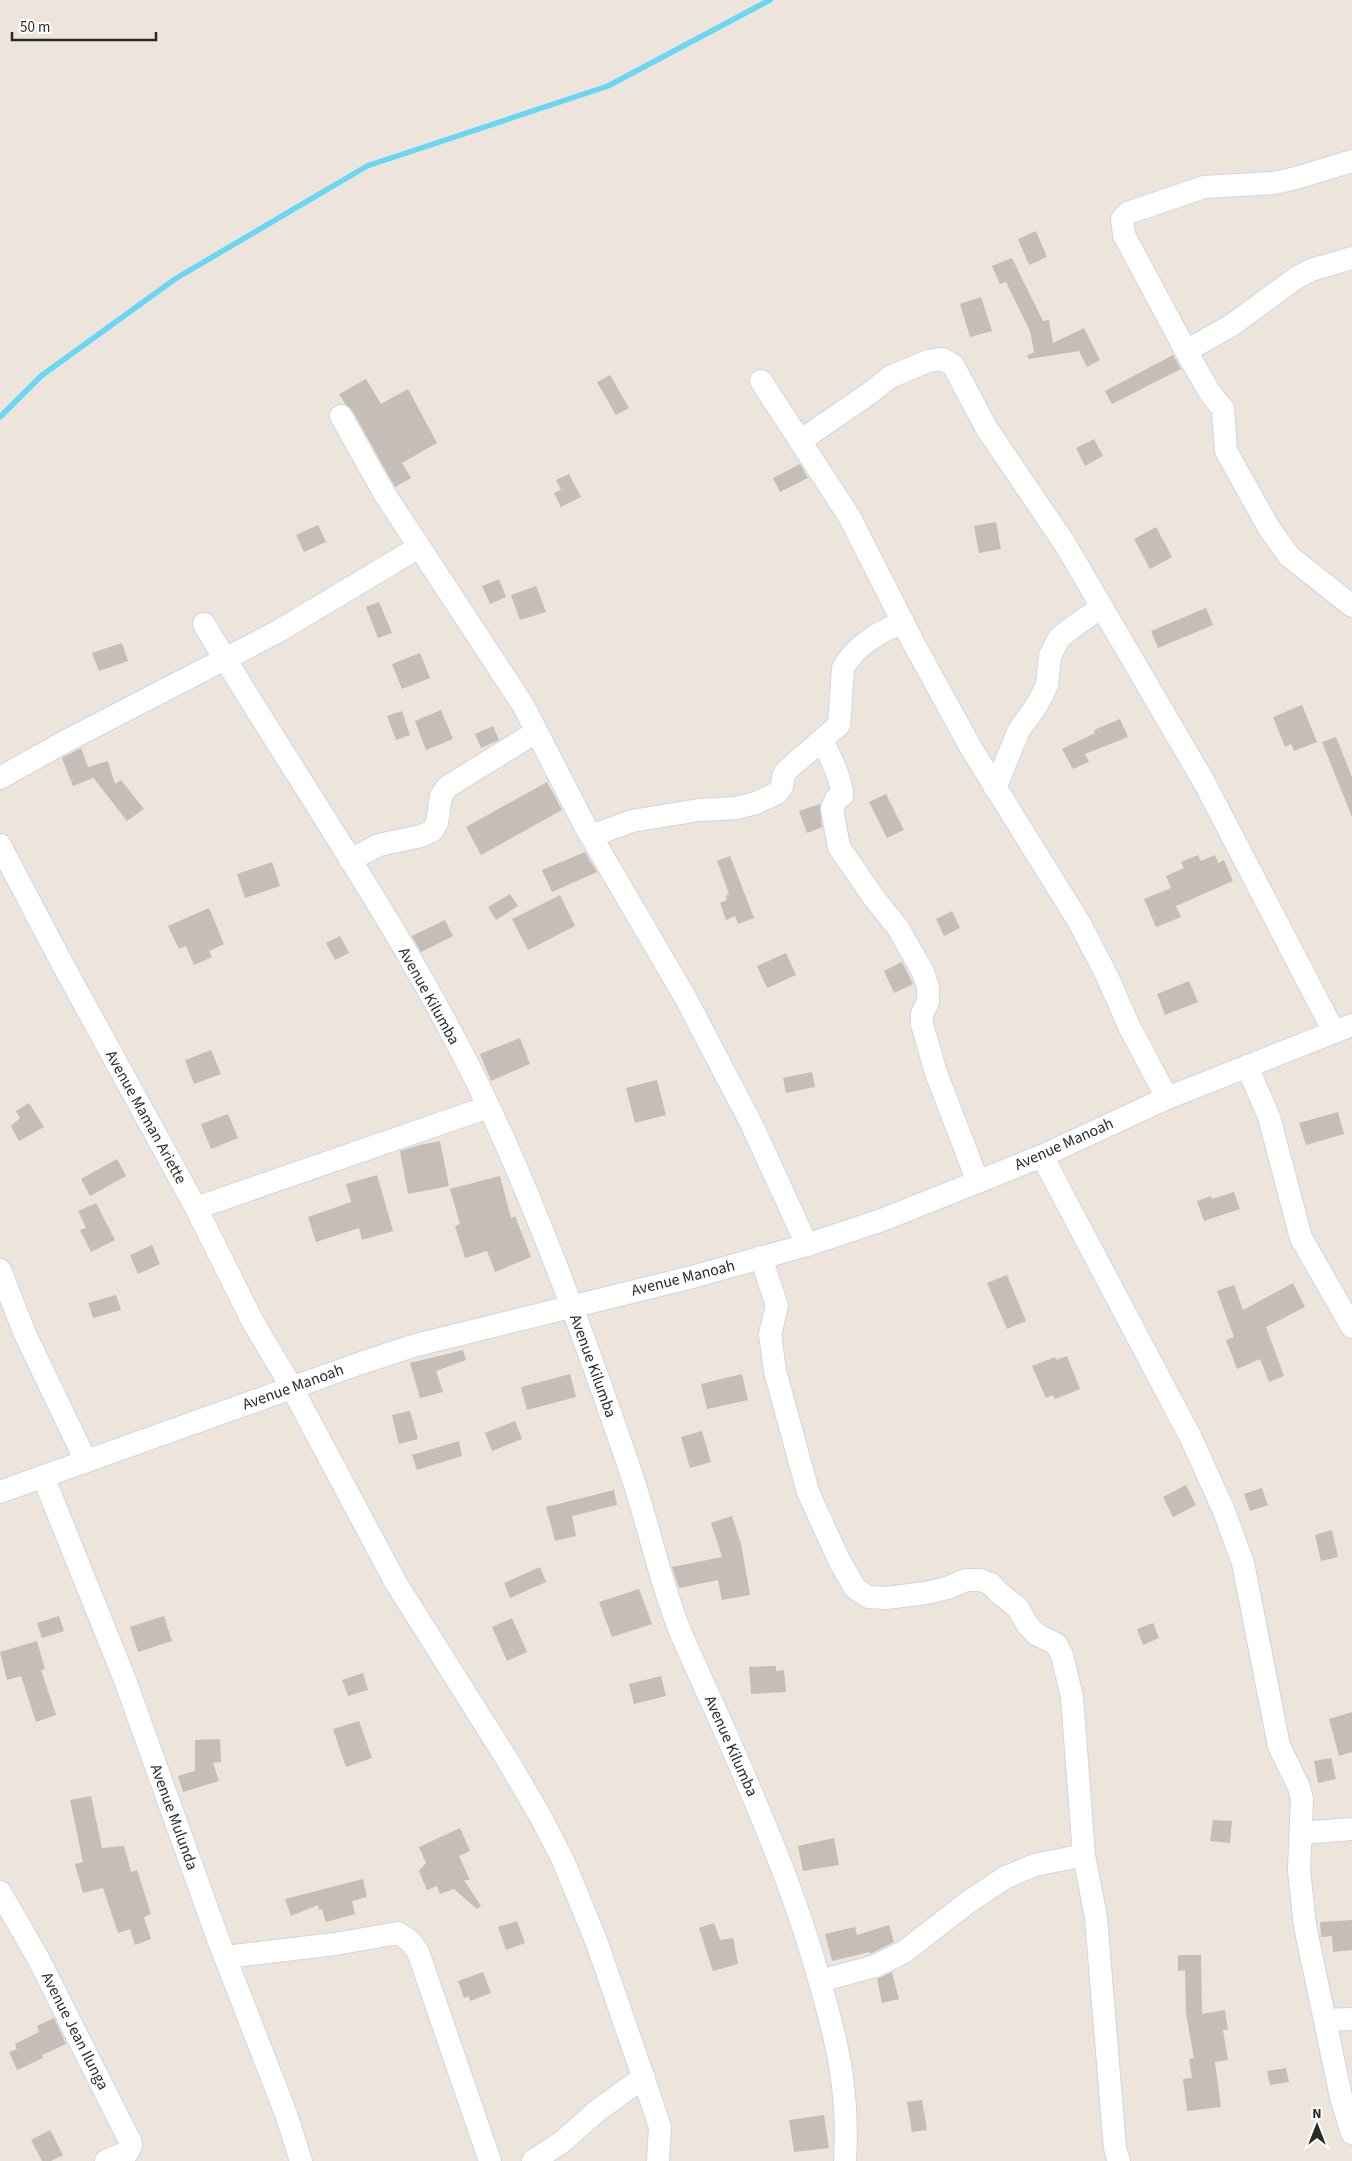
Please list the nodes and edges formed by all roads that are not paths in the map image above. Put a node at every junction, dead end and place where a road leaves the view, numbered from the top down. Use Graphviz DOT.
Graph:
graph roads {
  1 [pos="1352,161"];
  2 [pos="1352,258"];
  3 [pos="1186,351"];
  4 [pos="761,381"];
  5 [pos="341,416"];
  6 [pos="800,440"];
  7 [pos="419,547"];
  8 [pos="1352,606"];
  9 [pos="1102,607"];
  10 [pos="903,622"];
  11 [pos="204,624"];
  12 [pos="224,658"];
  13 [pos="536,732"];
  14 [pos="822,741"];
  15 [pos="0,778"];
  16 [pos="995,788"];
  17 [pos="591,836"];
  18 [pos="0,845"];
  19 [pos="350,860"];
  20 [pos="1343,1029"];
  21 [pos="1247,1066"];
  22 [pos="1167,1098"];
  23 [pos="488,1107"];
  24 [pos="1042,1156"];
  25 [pos="978,1182"];
  26 [pos="196,1208"];
  27 [pos="807,1245"];
  28 [pos="761,1257"];
  29 [pos="0,1270"];
  30 [pos="572,1305"];
  31 [pos="1352,1326"];
  32 [pos="292,1388"];
  33 [pos="86,1461"];
  34 [pos="43,1476"];
  35 [pos="0,1492"];
  36 [pos="1352,1829"];
  37 [pos="1301,1833"];
  38 [pos="1084,1855"];
  39 [pos="0,1892"];
  40 [pos="225,1957"];
  41 [pos="820,1981"];
  42 [pos="1352,2019"];
  43 [pos="1325,2020"];
  44 [pos="644,2077"];
  45 [pos="1352,2133"];
  46 [pos="106,2161"];
  47 [pos="301,2161"];
  48 [pos="490,2161"];
  49 [pos="533,2161"];
  50 [pos="658,2161"];
  51 [pos="846,2161"];
  52 [pos="1120,2161"];
  1 -- 3 [label="street"];
  2 -- 3 [label="street"];
  3 -- 8 [label="street"];
  4 -- 6 [label="street"];
  5 -- 7 [label="street"];
  6 -- 9 [label="street"];
  6 -- 10 [label="street"];
  7 -- 12 [label="street"];
  7 -- 13 [label="street"];
  9 -- 16 [label="street"];
  9 -- 20 [label="street"];
  10 -- 14 [label="street"];
  10 -- 16 [label="street"];
  11 -- 12 [label="street, Avenue Kilumba"];
  12 -- 15 [label="street"];
  12 -- 19 [label="street, Avenue Kilumba"];
  13 -- 17 [label="street"];
  13 -- 19 [label="street"];
  14 -- 17 [label="street"];
  14 -- 25 [label="street"];
  16 -- 22 [label="street"];
  17 -- 27 [label="street"];
  18 -- 26 [label="street, Avenue Maman Ariette"];
  19 -- 23 [label="street, Avenue Kilumba"];
  20 -- 21 [label="street, Avenue Manoah"];
  21 -- 22 [label="street, Avenue Manoah"];
  21 -- 31 [label="street"];
  22 -- 24 [label="street, Avenue Manoah"];
  23 -- 26 [label="street"];
  23 -- 30 [label="street, Avenue Kilumba"];
  24 -- 25 [label="street, Avenue Manoah"];
  24 -- 37 [label="street"];
  25 -- 27 [label="street, Avenue Manoah"];
  26 -- 32 [label="street, Avenue Maman Ariette"];
  27 -- 28 [label="street, Avenue Manoah"];
  28 -- 30 [label="street, Avenue Manoah"];
  28 -- 38 [label="street"];
  29 -- 33 [label="street"];
  30 -- 32 [label="street, Avenue Manoah"];
  30 -- 41 [label="street, Avenue Kilumba"];
  32 -- 33 [label="street, Avenue Manoah"];
  32 -- 44 [label="street, Avenue Maman Ariette"];
  33 -- 34 [label="street, Avenue Manoah"];
  34 -- 35 [label="street, Avenue Manoah"];
  34 -- 40 [label="street, Avenue Mulunda"];
  36 -- 37 [label="street"];
  37 -- 43 [label="street"];
  38 -- 41 [label="street"];
  38 -- 52 [label="street"];
  39 -- 46 [label="street, Avenue Jean Ilunga"];
  40 -- 47 [label="street, Avenue Mulunda"];
  40 -- 48 [label="street"];
  41 -- 51 [label="street, Avenue Kilumba"];
  42 -- 43 [label="street"];
  43 -- 45 [label="street"];
  44 -- 49 [label="street"];
  44 -- 50 [label="street, Avenue Maman Ariette"];
}
